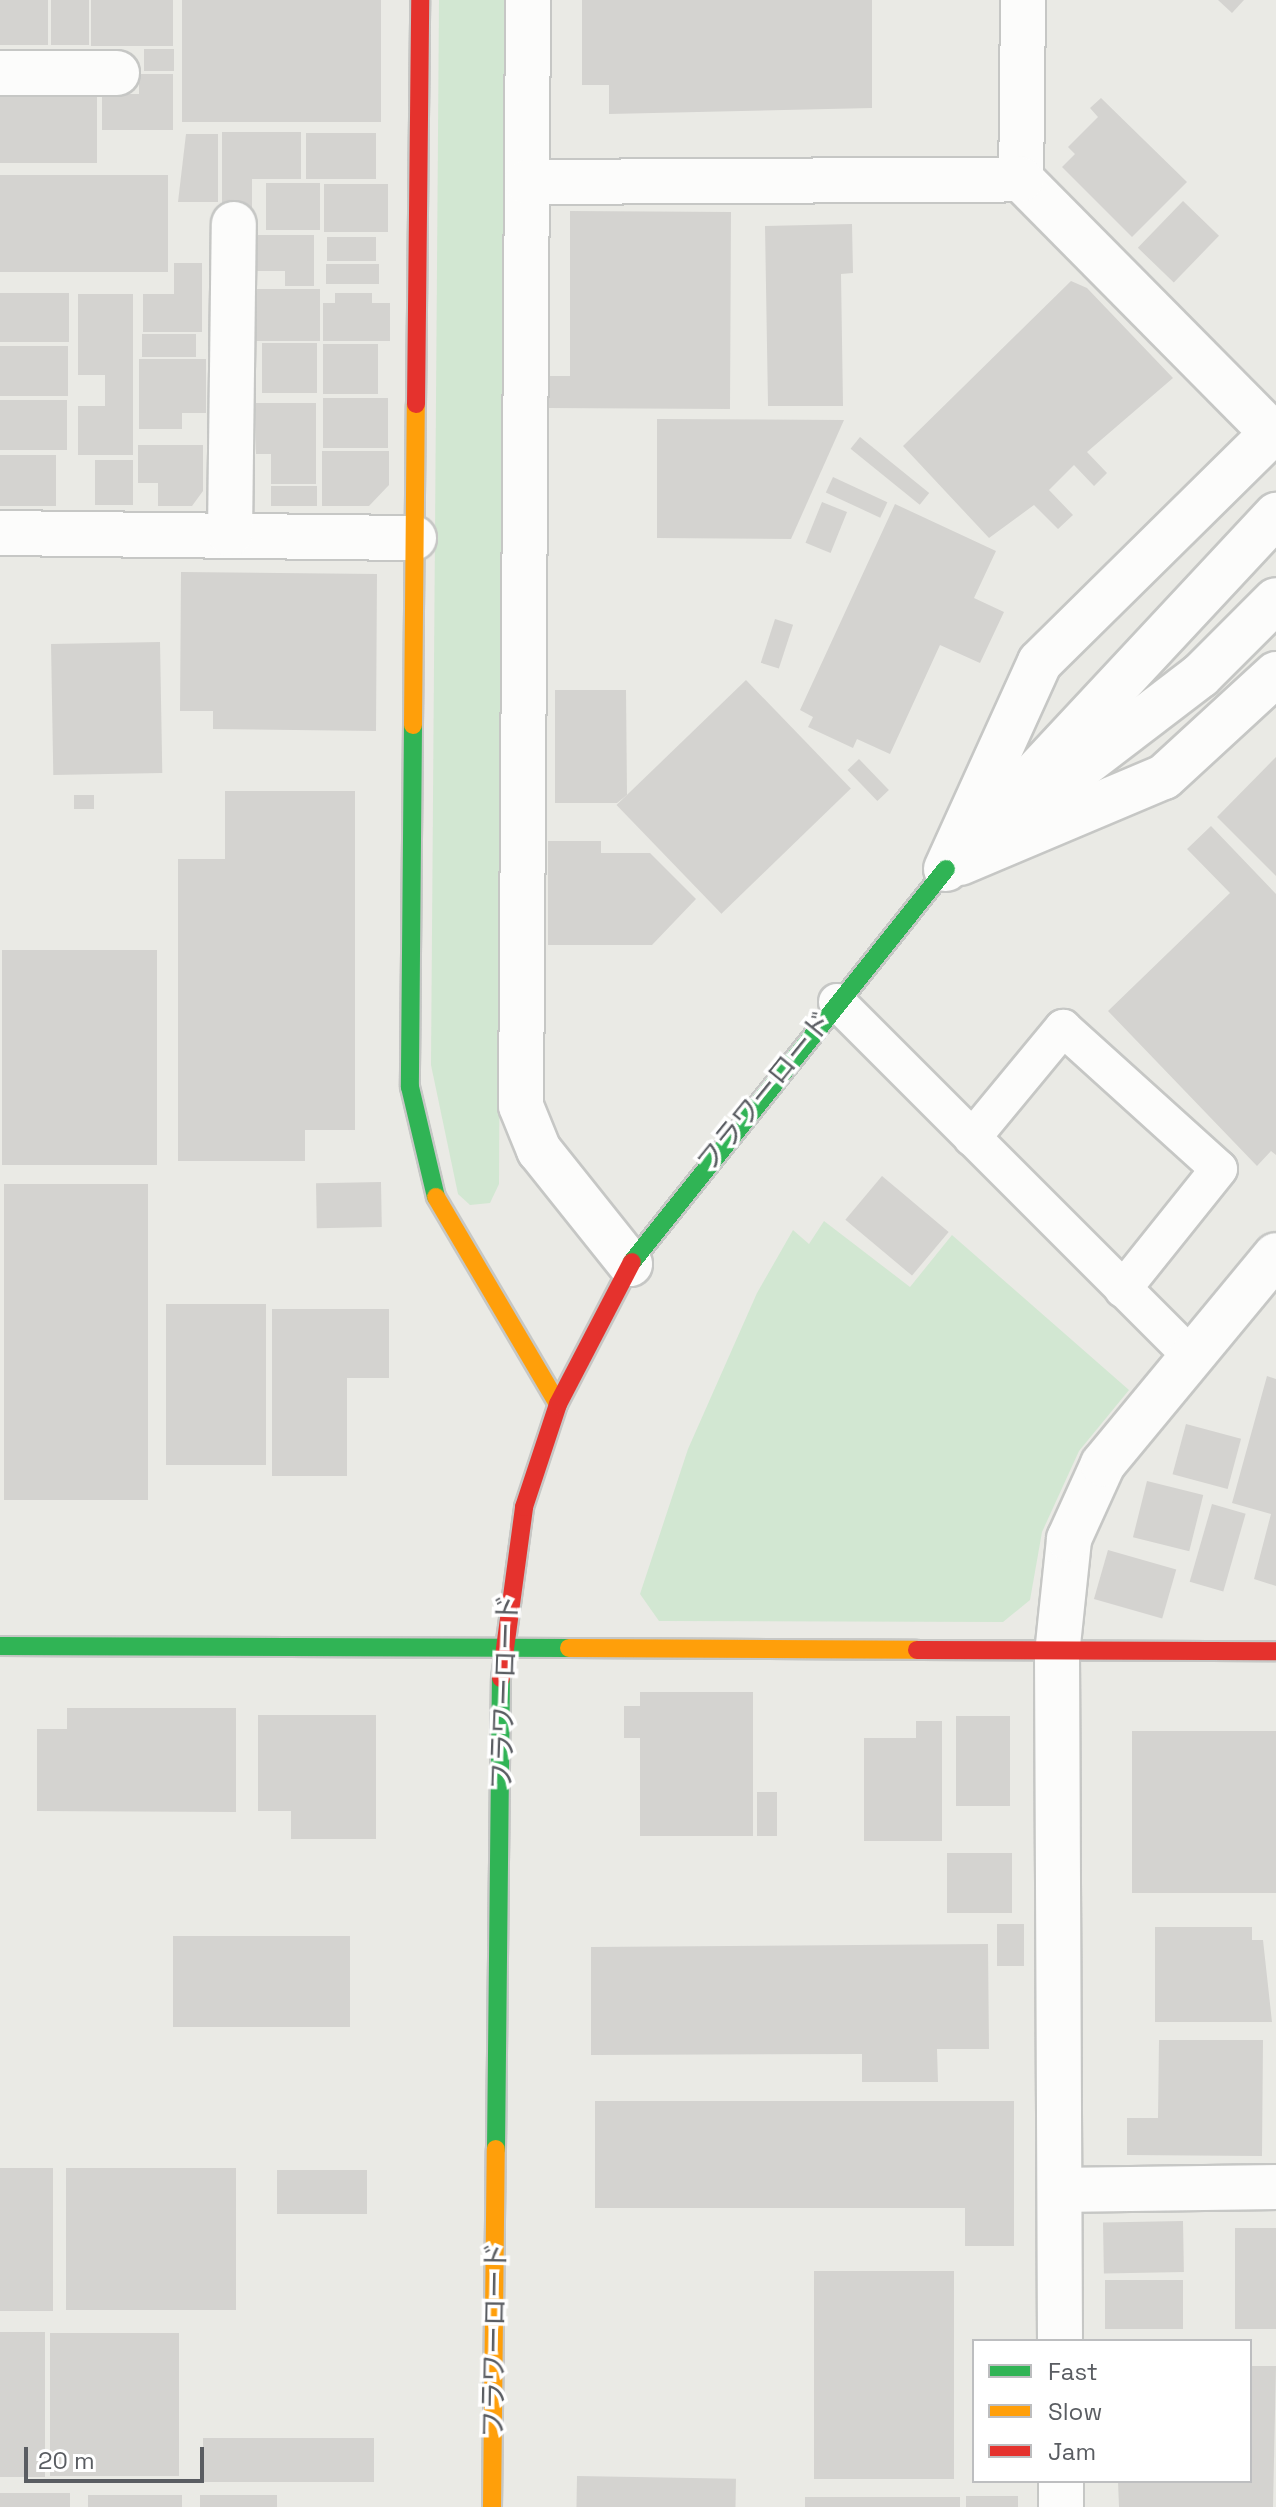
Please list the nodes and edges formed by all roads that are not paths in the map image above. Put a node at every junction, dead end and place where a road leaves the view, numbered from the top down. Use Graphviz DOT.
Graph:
graph roads {
  1 [pos="420,0"];
  2 [pos="528,0"];
  3 [pos="1023,0"];
  4 [pos="0,73"];
  5 [pos="117,73"];
  6 [pos="1021,179"];
  7 [pos="527,182"];
  8 [pos="234,224"];
  9 [pos="1274,431"];
  10 [pos="1276,515"];
  11 [pos="0,533"];
  12 [pos="230,534"];
  13 [pos="414,538"];
  14 [pos="1276,600"];
  15 [pos="1276,674"];
  16 [pos="946,869"];
  17 [pos="837,1002"];
  18 [pos="972,1138"];
  19 [pos="1276,1255"];
  20 [pos="630,1264"];
  21 [pos="1123,1289"];
  22 [pos="1191,1356"];
  23 [pos="558,1404"];
  24 [pos="0,1646"];
  25 [pos="501,1646"];
  26 [pos="1276,1651"];
  27 [pos="1057,1654"];
  28 [pos="1276,2187"];
  29 [pos="1060,2190"];
  30 [pos="1060,2339"];
  31 [pos="1061,2483"];
  32 [pos="492,2507"];
  33 [pos="1061,2507"];
  1 -- 13 [label="street"];
  2 -- 7 [label="street"];
  3 -- 6 [label="street"];
  4 -- 5 [label="street"];
  6 -- 7 [label="street"];
  6 -- 9 [label="street"];
  7 -- 20 [label="street"];
  8 -- 12 [label="street"];
  9 -- 16 [label="street"];
  10 -- 16 [label="street, フラワーロード"];
  11 -- 12 [label="street"];
  12 -- 13 [label="street"];
  13 -- 23 [label="street"];
  14 -- 16 [label="street, フラワーロード"];
  15 -- 16 [label="street"];
  16 -- 17 [label="street, フラワーロード"];
  17 -- 18 [label="lane"];
  17 -- 20 [label="street, フラワーロード"];
  18 -- 21 [label="lane"];
  18 -- 21 [label="lane"];
  19 -- 22 [label="street"];
  20 -- 23 [label="street, フラワーロード"];
  21 -- 22 [label="lane"];
  22 -- 27 [label="street"];
  23 -- 25 [label="street, フラワーロード"];
  24 -- 25 [label="street"];
  25 -- 27 [label="street"];
  25 -- 32 [label="street, フラワーロード"];
  26 -- 27 [label="street"];
  27 -- 29 [label="street"];
  28 -- 29 [label="street"];
  29 -- 30 [label="street"];
  31 -- 33 [label="street"];
}
